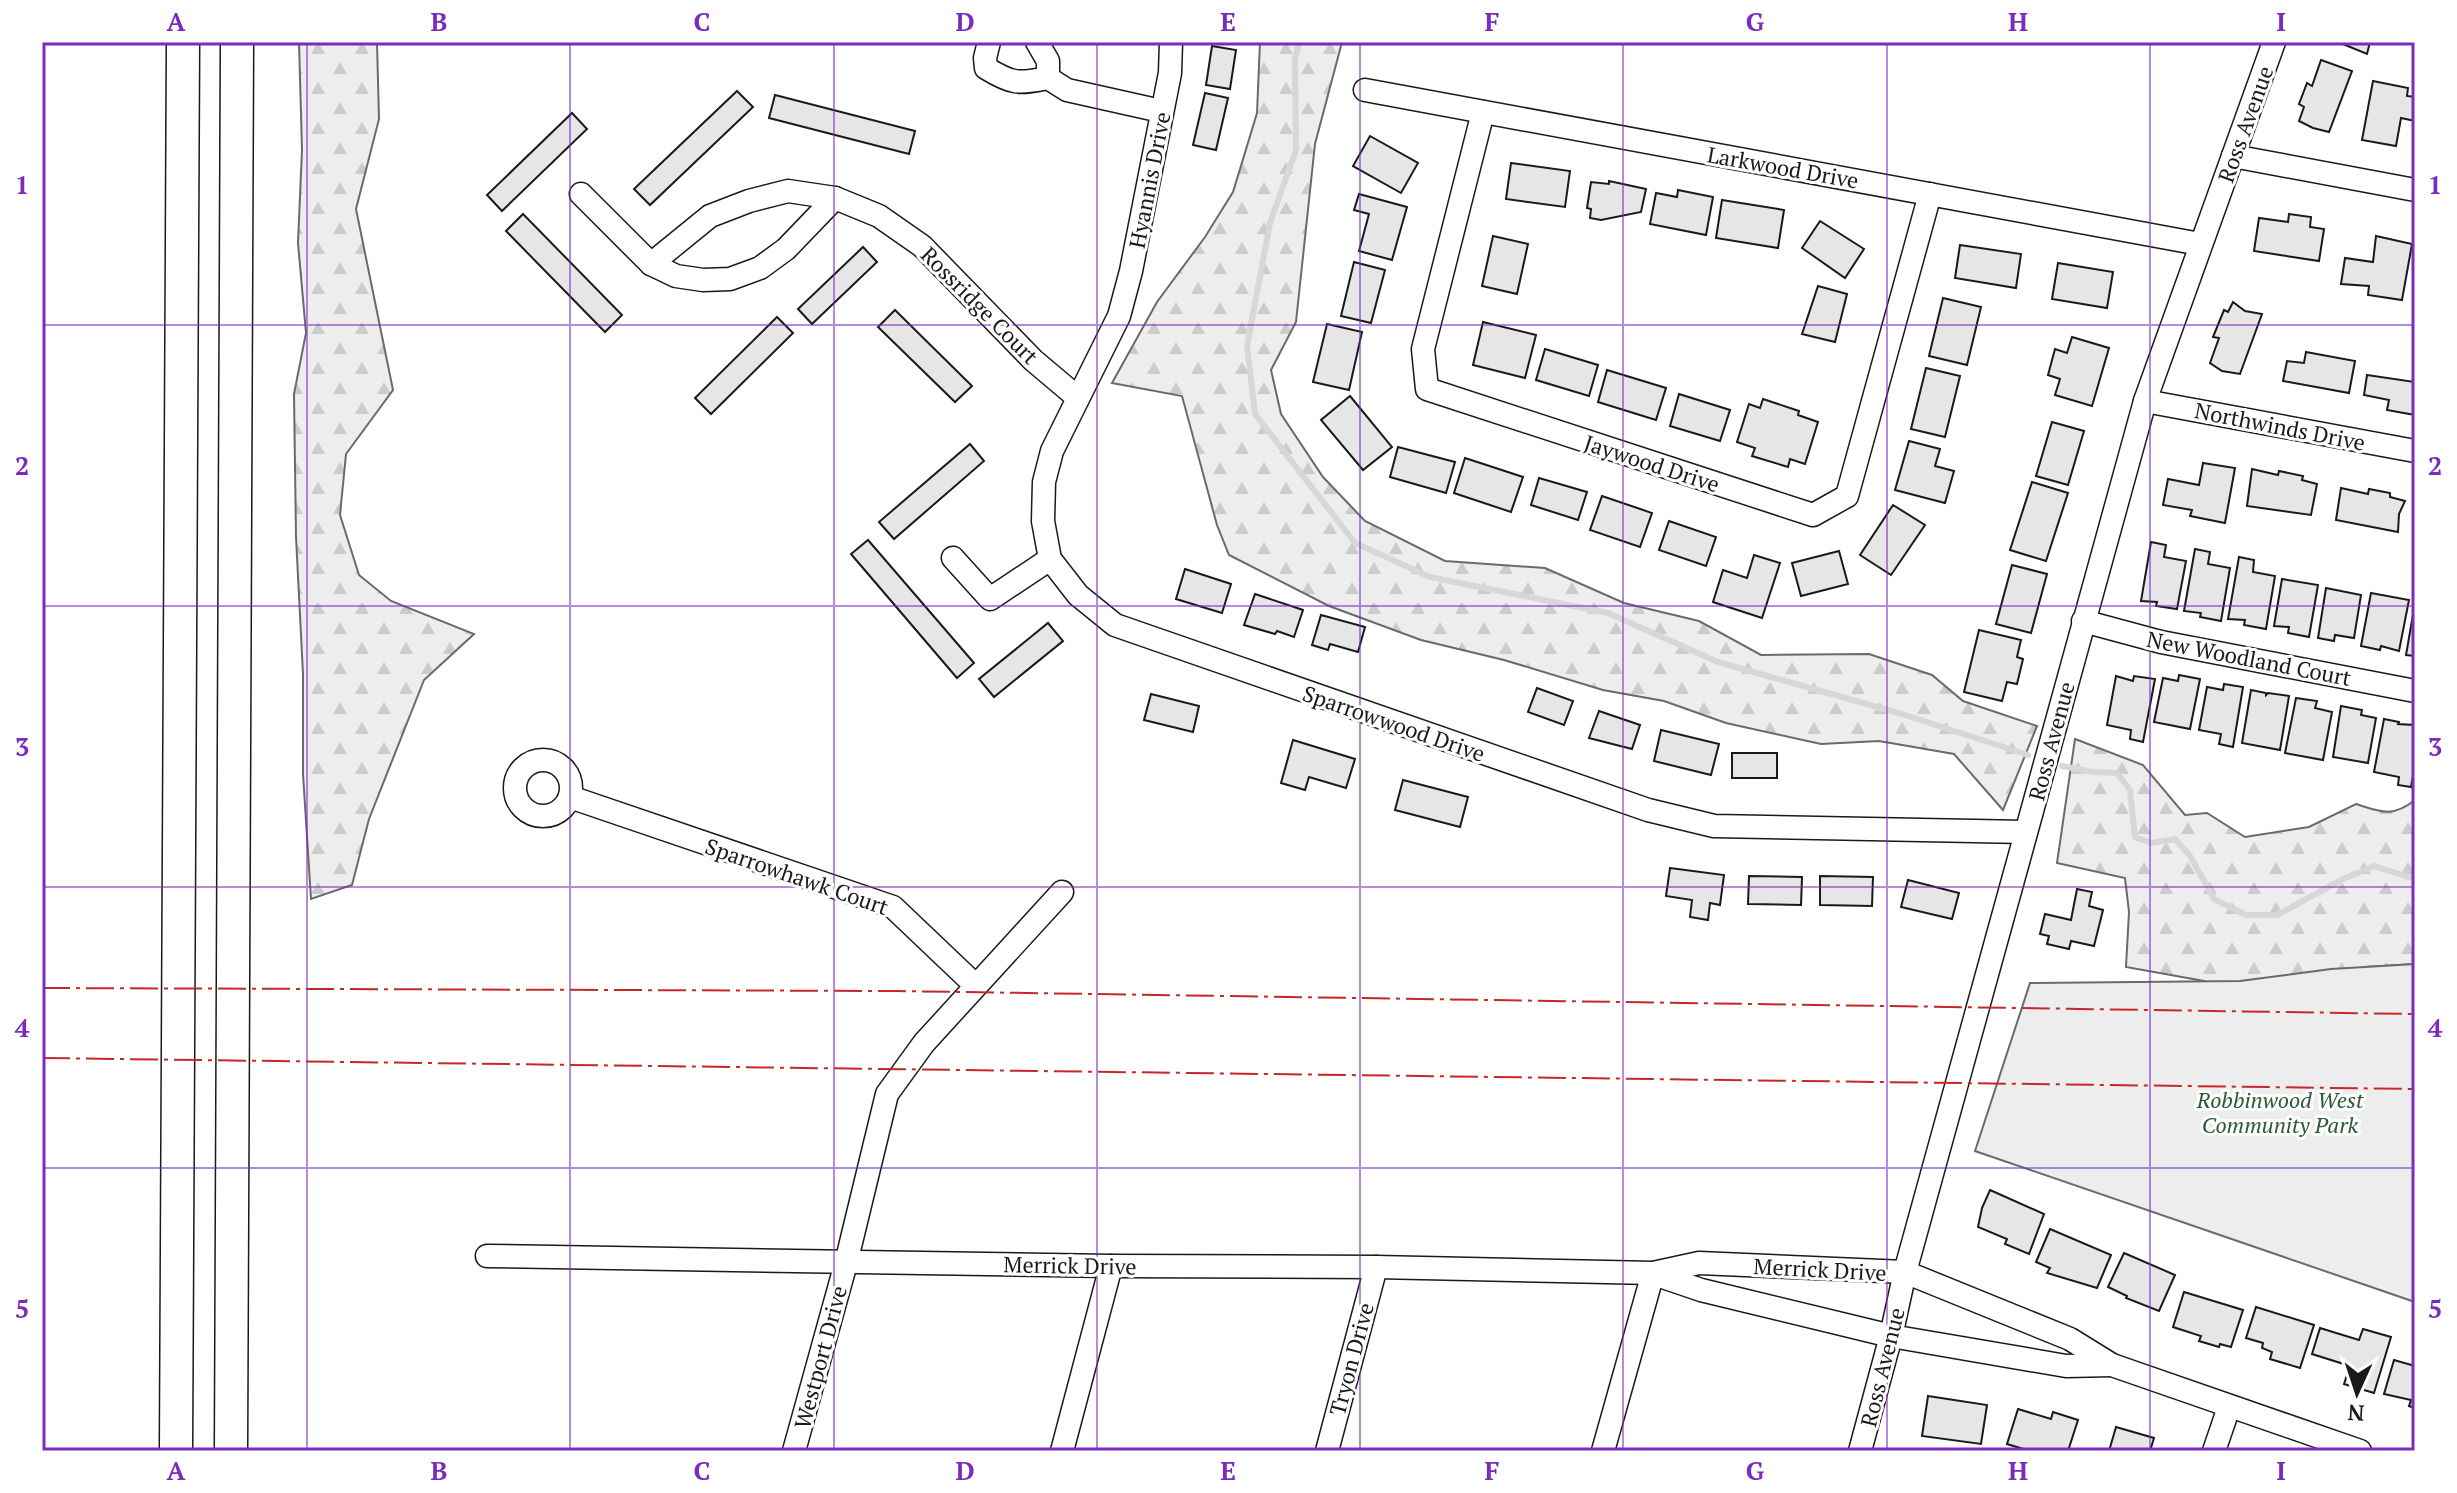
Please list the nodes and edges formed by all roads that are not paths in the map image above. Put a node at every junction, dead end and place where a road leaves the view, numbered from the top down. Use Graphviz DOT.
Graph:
graph roads {
  1 [pos="183,42"];
  2 [pos="237,42"];
  3 [pos="989,42"];
  4 [pos="1037,42"];
  5 [pos="1171,42"];
  6 [pos="2274,42"];
  7 [pos="1048,78"];
  8 [pos="1365,90"];
  9 [pos="1161,111"];
  10 [pos="1483,112"];
  11 [pos="2233,156"];
  12 [pos="2415,190"];
  13 [pos="581,194"];
  14 [pos="1930,194"];
  15 [pos="835,198"];
  16 [pos="2200,244"];
  17 [pos="651,264"];
  18 [pos="1119,316"];
  19 [pos="1078,398"];
  20 [pos="2145,401"];
  21 [pos="2415,451"];
  22 [pos="953,558"];
  23 [pos="1050,559"];
  24 [pos="2083,621"];
  25 [pos="2415,691"];
  26 [pos="570,797"];
  27 [pos="2026,832"];
  28 [pos="1062,892"];
  29 [pos="975,985"];
  30 [pos="487,1256"];
  31 [pos="846,1263"];
  32 [pos="1111,1266"];
  33 [pos="1376,1267"];
  34 [pos="1905,1272"];
  35 [pos="1653,1273"];
  36 [pos="1891,1336"];
  37 [pos="2112,1365"];
  38 [pos="2229,1407"];
  39 [pos="176,1451"];
  40 [pos="231,1451"];
  41 [pos="794,1451"];
  42 [pos="1062,1451"];
  43 [pos="1327,1451"];
  44 [pos="1603,1451"];
  45 [pos="1860,1451"];
  46 [pos="2214,1451"];
  47 [pos="2360,1451"];
  1 -- 39 [label="highway"];
  2 -- 40 [label="highway"];
  3 -- 7 [label="street"];
  4 -- 7 [label="street"];
  5 -- 9 [label="street, Hyannis Drive"];
  6 -- 11 [label="street, Ross Avenue"];
  7 -- 9 [label="street"];
  8 -- 10 [label="street, Larkwood Drive"];
  9 -- 18 [label="street, Hyannis Drive"];
  10 -- 14 [label="street, Larkwood Drive"];
  10 -- 14 [label="street, Jaywood Drive"];
  11 -- 12 [label="street"];
  11 -- 16 [label="street, Ross Avenue"];
  13 -- 17 [label="street"];
  14 -- 16 [label="street, Larkwood Drive"];
  15 -- 17 [label="street, Rossridge Court"];
  15 -- 17 [label="street"];
  15 -- 19 [label="street, Rossridge Court"];
  16 -- 20 [label="street, Ross Avenue"];
  18 -- 19 [label="street, Sparrowwood Drive"];
  19 -- 23 [label="street, Sparrowwood Drive"];
  20 -- 21 [label="street, Northwinds Drive"];
  20 -- 24 [label="street, Ross Avenue"];
  22 -- 23 [label="street"];
  23 -- 27 [label="street, Sparrowwood Drive"];
  24 -- 25 [label="street, New Woodland Court"];
  24 -- 27 [label="street, Ross Avenue"];
  26 -- 29 [label="street, Sparrowhawk Court"];
  27 -- 34 [label="street, Ross Avenue"];
  28 -- 29 [label="street"];
  29 -- 31 [label="street"];
  30 -- 31 [label="street, Merrick Drive"];
  31 -- 32 [label="street, Merrick Drive"];
  31 -- 41 [label="street, Westport Drive"];
  32 -- 33 [label="street, Merrick Drive"];
  32 -- 42 [label="street"];
  33 -- 35 [label="street, Merrick Drive"];
  33 -- 43 [label="street, Tryon Drive"];
  34 -- 35 [label="street, Merrick Drive"];
  34 -- 36 [label="street, Ross Avenue"];
  34 -- 37 [label="street, Merrick Drive"];
  35 -- 36 [label="street, Merrick Drive"];
  35 -- 44 [label="street"];
  36 -- 37 [label="street, Merrick Drive"];
  36 -- 45 [label="street, Ross Avenue"];
  37 -- 38 [label="street, Merrick Drive"];
  38 -- 46 [label="street"];
  38 -- 47 [label="street, Merrick Drive"];
}
